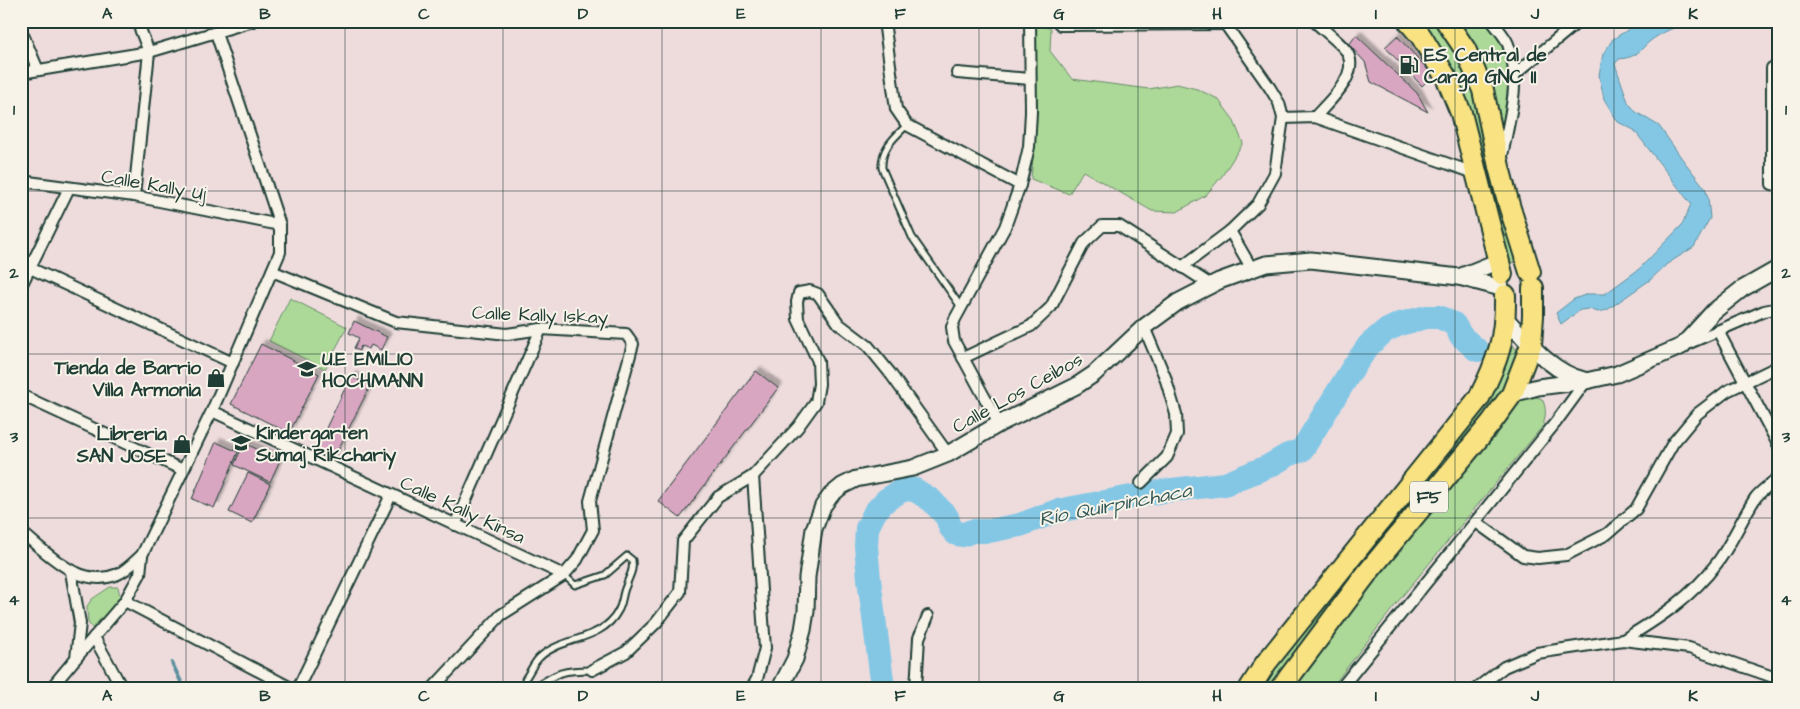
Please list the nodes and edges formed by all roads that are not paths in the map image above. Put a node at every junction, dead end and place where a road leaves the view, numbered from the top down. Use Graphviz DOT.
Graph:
graph roads {
  1 [pos="137,21"];
  2 [pos="253,21"];
  3 [pos="884,21"];
  4 [pos="1030,21"];
  5 [pos="1057,21"];
  6 [pos="1240,21"];
  7 [pos="1314,21"];
  8 [pos="1408,21"];
  9 [pos="1446,21"];
  10 [pos="1492,21"];
  11 [pos="1580,21"];
  12 [pos="1207,23"];
  13 [pos="1224,23"];
  14 [pos="21,30"];
  15 [pos="216,33"];
  16 [pos="1240,45"];
  17 [pos="149,52"];
  18 [pos="1779,68"];
  19 [pos="38,70"];
  20 [pos="21,73"];
  21 [pos="957,73"];
  22 [pos="1515,74"];
  23 [pos="1030,79"];
  24 [pos="1315,117"];
  25 [pos="1283,118"];
  26 [pos="906,125"];
  27 [pos="1499,167"];
  28 [pos="1478,175"];
  29 [pos="21,181"];
  30 [pos="1020,185"];
  31 [pos="1779,186"];
  32 [pos="70,188"];
  33 [pos="134,196"];
  34 [pos="280,225"];
  35 [pos="1230,231"];
  36 [pos="1182,267"];
  37 [pos="30,268"];
  38 [pos="1779,268"];
  39 [pos="1252,269"];
  40 [pos="272,271"];
  41 [pos="1460,277"];
  42 [pos="1502,279"];
  43 [pos="1532,280"];
  44 [pos="1211,285"];
  45 [pos="21,286"];
  46 [pos="961,307"];
  47 [pos="1779,308"];
  48 [pos="1506,319"];
  49 [pos="1144,326"];
  50 [pos="541,329"];
  51 [pos="1718,331"];
  52 [pos="1531,346"];
  53 [pos="1682,346"];
  54 [pos="963,358"];
  55 [pos="233,364"];
  56 [pos="1779,366"];
  57 [pos="1586,381"];
  58 [pos="1745,382"];
  59 [pos="1512,394"];
  60 [pos="21,395"];
  61 [pos="212,412"];
  62 [pos="999,424"];
  63 [pos="1779,446"];
  64 [pos="948,454"];
  65 [pos="183,470"];
  66 [pos="753,476"];
  67 [pos="1779,477"];
  68 [pos="1141,483"];
  69 [pos="391,495"];
  70 [pos="1476,522"];
  71 [pos="456,525"];
  72 [pos="21,532"];
  73 [pos="142,555"];
  74 [pos="71,572"];
  75 [pos="564,576"];
  76 [pos="125,601"];
  77 [pos="928,616"];
  78 [pos="94,637"];
  79 [pos="1623,640"];
  80 [pos="76,658"];
  81 [pos="592,670"];
  82 [pos="1779,679"];
  83 [pos="51,688"];
  84 [pos="122,688"];
  85 [pos="291,688"];
  86 [pos="298,688"];
  87 [pos="433,688"];
  88 [pos="532,688"];
  89 [pos="752,688"];
  90 [pos="780,688"];
  91 [pos="916,688"];
  92 [pos="1250,688"];
  93 [pos="1281,688"];
  94 [pos="1341,688"];
  95 [pos="1477,688"];
  1 -- 17 [label="street"];
  2 -- 15 [label="street"];
  3 -- 26 [label="street"];
  4 -- 23 [label="street"];
  5 -- 12 [label="street"];
  6 -- 13 [label="street"];
  6 -- 16 [label="street"];
  7 -- 24 [label="street"];
  8 -- 28 [label="highway, F5"];
  9 -- 27 [label="highway, F5"];
  10 -- 22 [label="street"];
  11 -- 22 [label="street"];
  12 -- 13 [label="street"];
  13 -- 16 [label="street"];
  14 -- 19 [label="street"];
  15 -- 17 [label="street"];
  15 -- 34 [label="street"];
  16 -- 25 [label="street"];
  17 -- 19 [label="street"];
  17 -- 33 [label="street"];
  18 -- 31 [label="street"];
  19 -- 20 [label="street"];
  21 -- 23 [label="street"];
  22 -- 27 [label="street"];
  23 -- 30 [label="street"];
  24 -- 25 [label="street"];
  24 -- 28 [label="street"];
  25 -- 35 [label="street"];
  26 -- 30 [label="street"];
  26 -- 46 [label="lane"];
  27 -- 43 [label="highway, F5"];
  28 -- 42 [label="highway, F5"];
  29 -- 32 [label="street, Calle Kally Uj"];
  30 -- 46 [label="street"];
  32 -- 33 [label="street, Calle Kally Uj"];
  32 -- 37 [label="street"];
  33 -- 34 [label="street, Calle Kally Uj"];
  34 -- 40 [label="street"];
  35 -- 36 [label="street"];
  35 -- 39 [label="street"];
  36 -- 44 [label="street"];
  36 -- 54 [label="street"];
  37 -- 45 [label="street"];
  37 -- 55 [label="street"];
  38 -- 53 [label="street"];
  39 -- 41 [label="street, Calle Los Ceibos"];
  39 -- 44 [label="street, Calle Los Ceibos"];
  40 -- 50 [label="street, Calle Kally Iskay"];
  40 -- 55 [label="street"];
  41 -- 42 [label="street, Calle Los Ceibos"];
  41 -- 42 [label="street, Calle Los Ceibos"];
  42 -- 43 [label="highway"];
  42 -- 43 [label="highway"];
  42 -- 48 [label="highway, F5"];
  43 -- 52 [label="highway, F5"];
  44 -- 49 [label="street, Calle Los Ceibos"];
  46 -- 54 [label="street"];
  47 -- 51 [label="street"];
  48 -- 52 [label="street"];
  48 -- 92 [label="highway, F5"];
  49 -- 62 [label="street, Calle Los Ceibos"];
  49 -- 68 [label="street"];
  50 -- 71 [label="street"];
  50 -- 75 [label="street, Calle Kally Iskay"];
  51 -- 53 [label="street"];
  51 -- 58 [label="street"];
  52 -- 57 [label="street"];
  52 -- 59 [label="highway, F5"];
  53 -- 57 [label="street"];
  54 -- 62 [label="street"];
  55 -- 61 [label="street"];
  56 -- 58 [label="street"];
  57 -- 59 [label="street"];
  57 -- 70 [label="street"];
  58 -- 63 [label="street"];
  58 -- 70 [label="street"];
  59 -- 93 [label="highway, F5"];
  60 -- 65 [label="street"];
  61 -- 65 [label="street"];
  61 -- 69 [label="street, Calle Kally Kinsa"];
  62 -- 64 [label="street, Calle Los Ceibos"];
  64 -- 66 [label="street"];
  64 -- 90 [label="street, Calle Los Ceibos"];
  65 -- 73 [label="street"];
  66 -- 81 [label="street"];
  66 -- 89 [label="street"];
  67 -- 79 [label="street"];
  69 -- 71 [label="street, Calle Kally Kinsa"];
  69 -- 86 [label="street"];
  70 -- 94 [label="street"];
  71 -- 75 [label="street, Calle Kally Kinsa"];
  72 -- 74 [label="street"];
  73 -- 74 [label="street"];
  73 -- 76 [label="street"];
  74 -- 80 [label="street"];
  75 -- 87 [label="street"];
  75 -- 88 [label="lane"];
  76 -- 78 [label="street"];
  76 -- 85 [label="street"];
  77 -- 91 [label="street"];
  78 -- 80 [label="street"];
  78 -- 84 [label="street"];
  79 -- 82 [label="street"];
  79 -- 95 [label="street"];
  80 -- 83 [label="street"];
  81 -- 88 [label="lane"];
}
